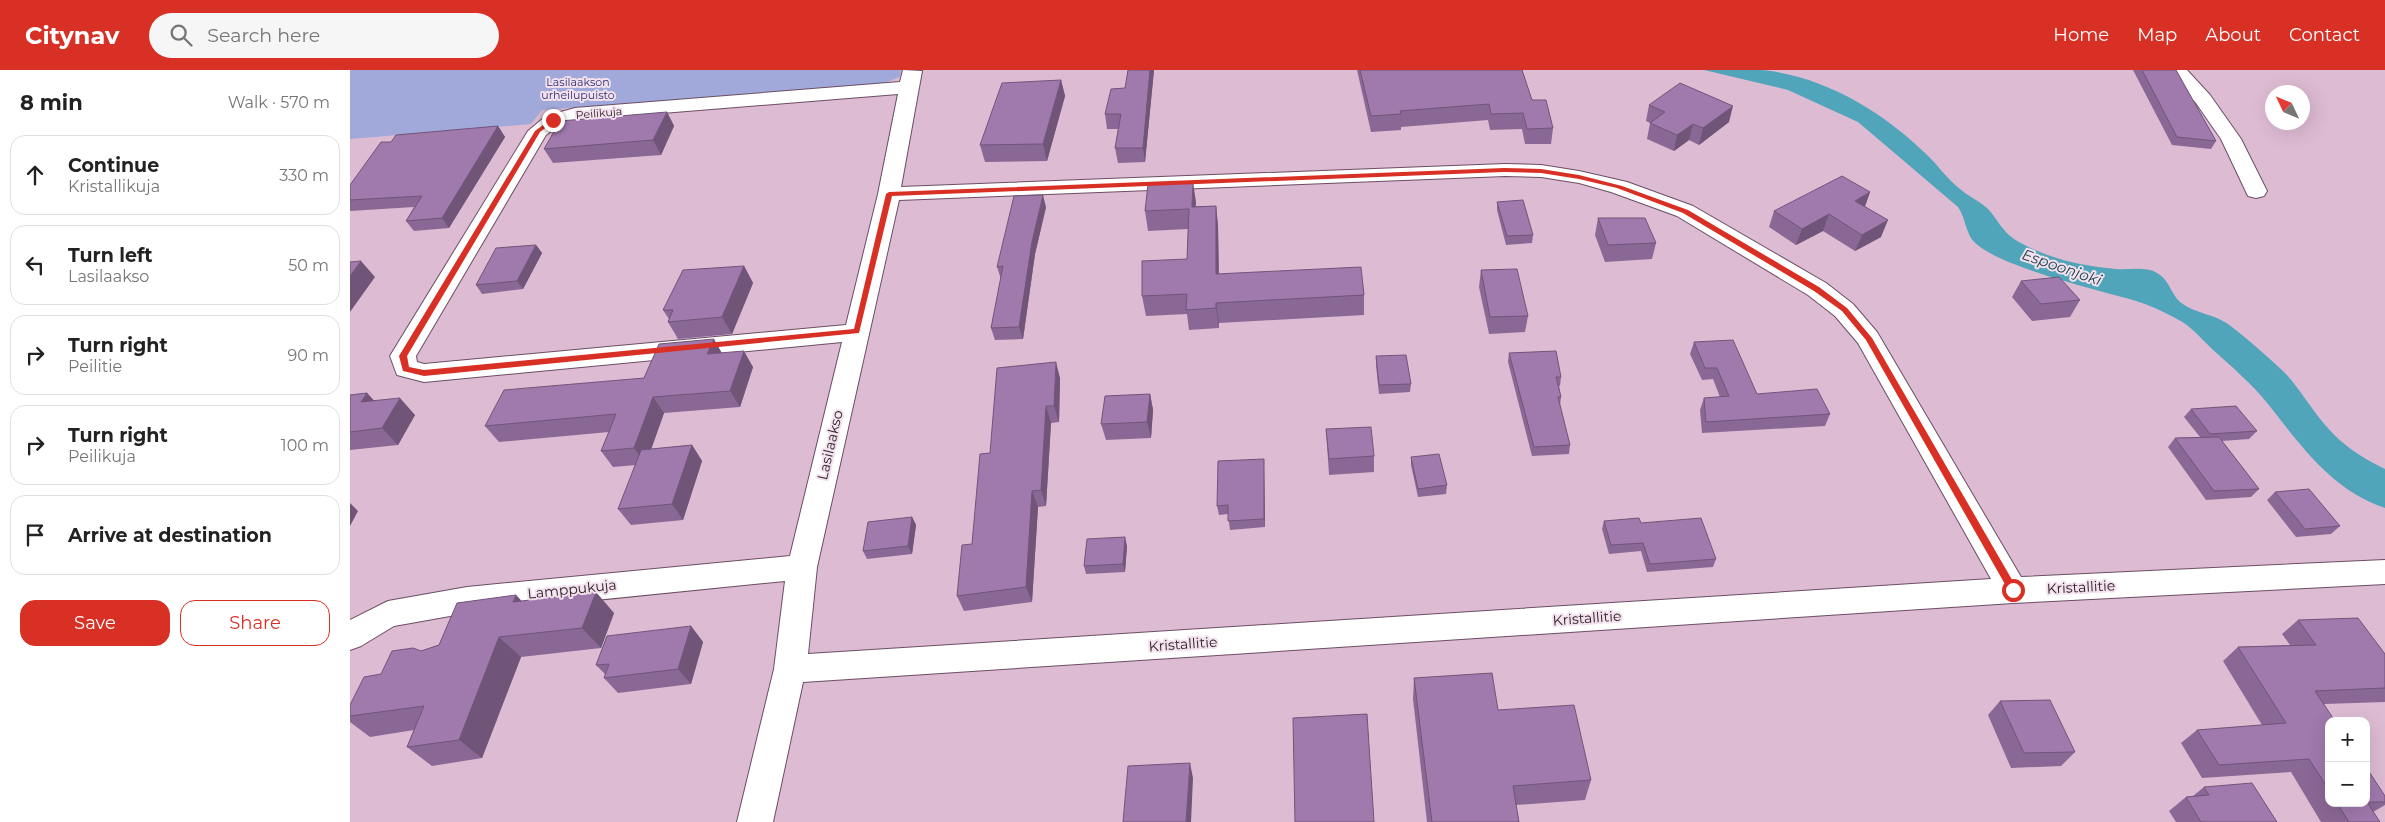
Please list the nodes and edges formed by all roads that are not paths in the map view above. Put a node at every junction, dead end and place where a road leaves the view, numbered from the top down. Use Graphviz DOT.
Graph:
graph roads {
  1 [pos="2176,70"];
  2 [pos="911,79"];
  3 [pos="2256,191"];
  4 [pos="889,194"];
  5 [pos="857,332"];
  6 [pos="802,567"];
  7 [pos="2385,572"];
  8 [pos="2013,590"];
  9 [pos="388,614"];
  10 [pos="350,619"];
  11 [pos="350,636"];
  12 [pos="790,669"];
  13 [pos="755,822"];
  1 -- 3 [label="street"];
  2 -- 4 [label="street, Lasilaakso"];
  2 -- 5 [label="street, Peilikuja"];
  4 -- 5 [label="street, Lasilaakso"];
  4 -- 8 [label="street"];
  5 -- 6 [label="street, Lasilaakso"];
  6 -- 9 [label="street, Lamppukuja"];
  6 -- 12 [label="street, Lasilaakso"];
  7 -- 8 [label="street, Kristallitie"];
  8 -- 12 [label="street, Kristallitie"];
  9 -- 10 [label="street"];
  9 -- 11 [label="street, Lamppukuja"];
  12 -- 13 [label="street, Lasilaakso"];
}
